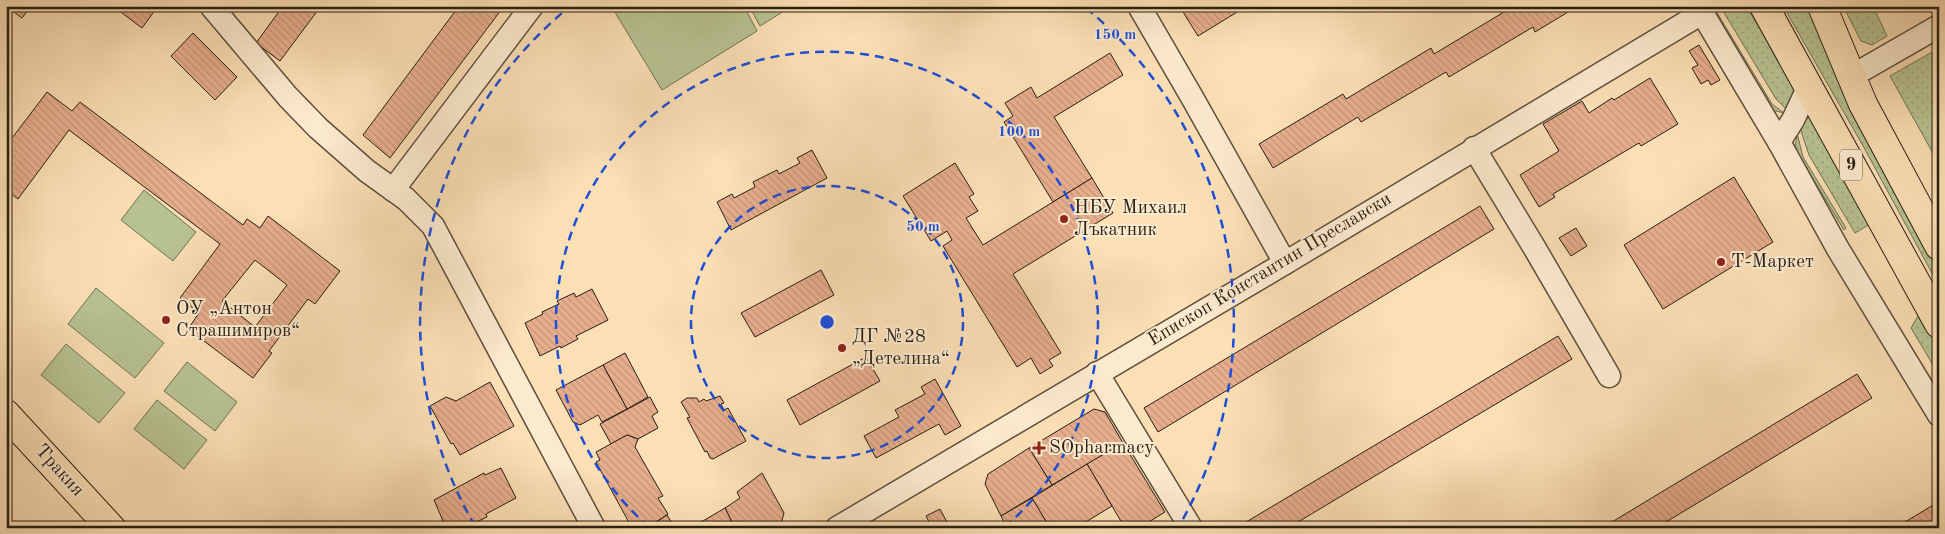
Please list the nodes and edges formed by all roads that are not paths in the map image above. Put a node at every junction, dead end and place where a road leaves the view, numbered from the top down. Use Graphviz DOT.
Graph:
graph roads {
  1 [pos="211,6"];
  2 [pos="532,6"];
  3 [pos="1139,6"];
  4 [pos="1764,6"];
  5 [pos="1822,6"];
  6 [pos="1700,9"];
  7 [pos="1939,26"];
  8 [pos="1852,76"];
  9 [pos="1809,86"];
  10 [pos="1779,142"];
  11 [pos="1474,148"];
  12 [pos="393,190"];
  13 [pos="1939,246"];
  14 [pos="1285,263"];
  15 [pos="1939,324"];
  16 [pos="1097,373"];
  17 [pos="1609,376"];
  18 [pos="6,414"];
  19 [pos="1939,415"];
  20 [pos="111,528"];
  21 [pos="594,528"];
  22 [pos="837,528"];
  23 [pos="1191,528"];
  1 -- 12 [label="street"];
  2 -- 12 [label="street"];
  3 -- 14 [label="street"];
  4 -- 9 [label="main road, 9"];
  5 -- 8 [label="main road, 9"];
  6 -- 10 [label="street"];
  6 -- 11 [label="street, Епископ Константин Преславски"];
  7 -- 8 [label="street"];
  8 -- 13 [label="main road, 9"];
  9 -- 10 [label="street"];
  9 -- 15 [label="main road, 9"];
  10 -- 19 [label="street"];
  11 -- 14 [label="street, Епископ Константин Преславски"];
  11 -- 17 [label="street"];
  12 -- 21 [label="street"];
  14 -- 16 [label="street, Епископ Константин Преславски"];
  16 -- 22 [label="street, Епископ Константин Преславски"];
  16 -- 23 [label="street"];
  18 -- 20 [label="main road, Тракия"];
}
